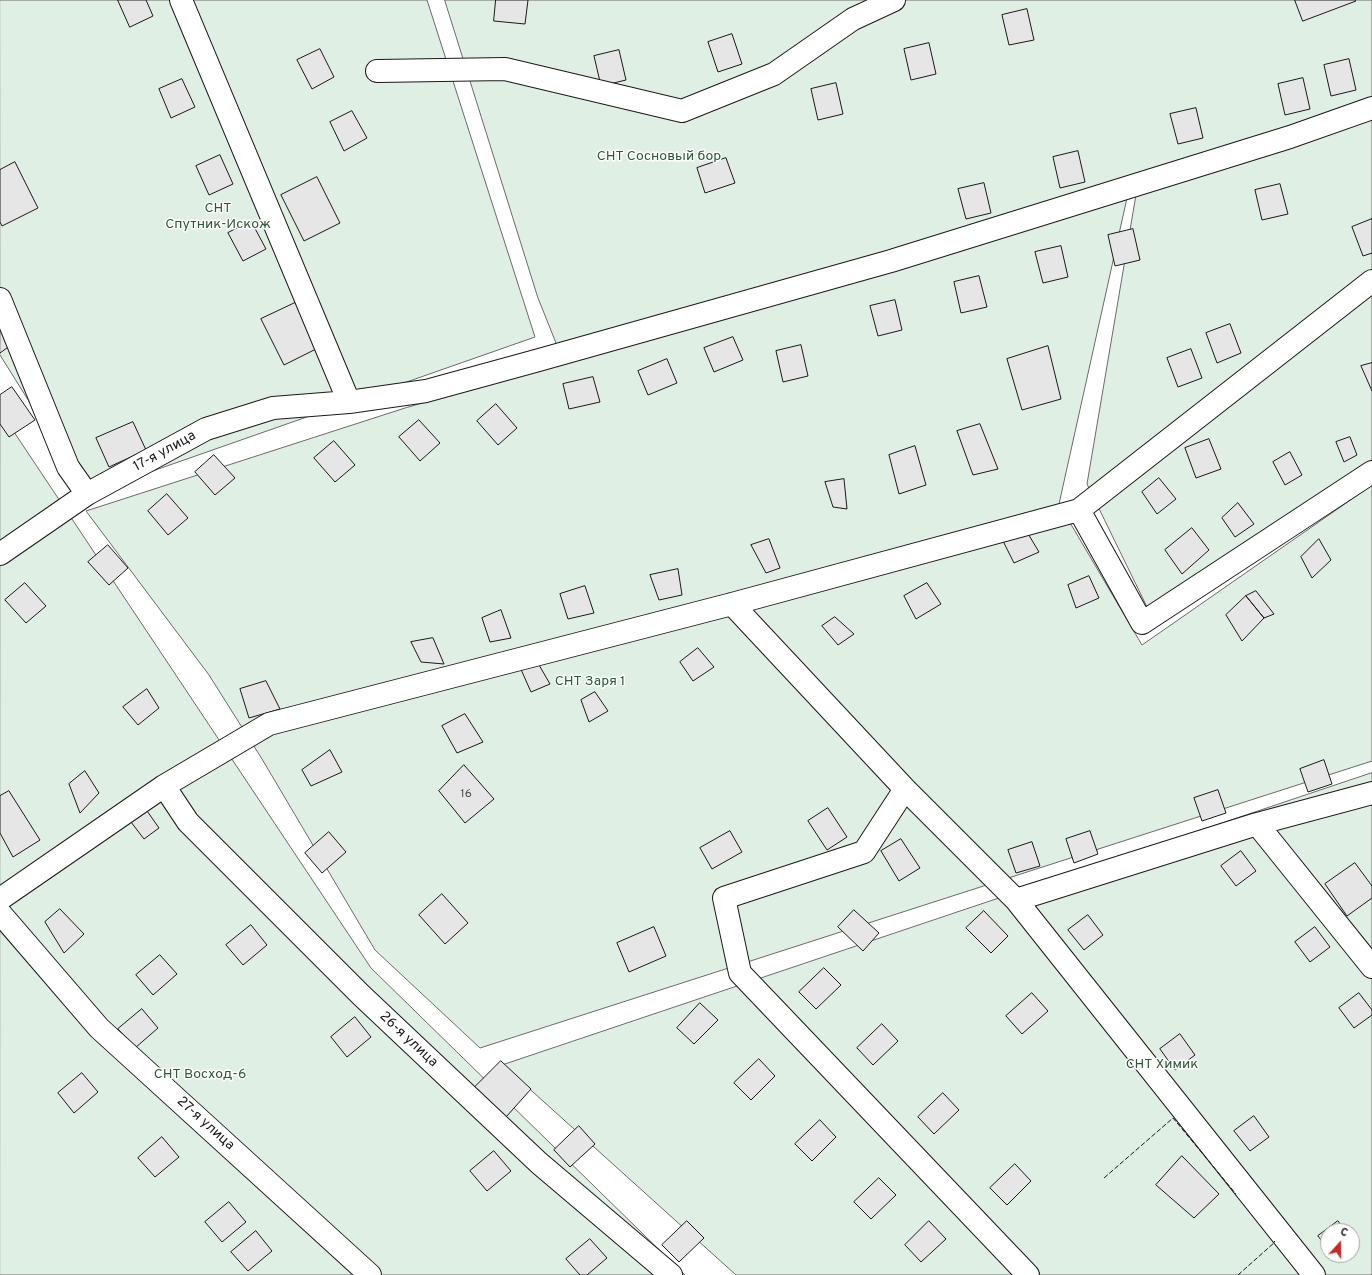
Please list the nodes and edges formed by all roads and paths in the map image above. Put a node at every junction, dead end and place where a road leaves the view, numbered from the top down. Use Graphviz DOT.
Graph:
graph roads {
  1 [pos="181,0"];
  2 [pos="894,0"];
  3 [pos="377,71"];
  4 [pos="1372,108"];
  5 [pos="1372,281"];
  6 [pos="0,299"];
  7 [pos="349,402"];
  8 [pos="1372,472"];
  9 [pos="87,494"];
  10 [pos="1079,510"];
  11 [pos="0,554"];
  12 [pos="732,604"];
  13 [pos="164,786"];
  14 [pos="905,789"];
  15 [pos="1372,793"];
  16 [pos="1257,824"];
  17 [pos="0,899"];
  18 [pos="1016,900"];
  19 [pos="0,913"];
  20 [pos="1372,967"];
  21 [pos="370,1275"];
  22 [pos="671,1275"];
  23 [pos="1028,1275"];
  24 [pos="1314,1275"];
  1 -- 7 [label="street"];
  2 -- 3 [label="street"];
  4 -- 7 [label="street, 17-я улица"];
  5 -- 10 [label="street"];
  6 -- 9 [label="street"];
  7 -- 9 [label="street, 17-я улица"];
  8 -- 10 [label="street"];
  9 -- 11 [label="street, 17-я улица"];
  10 -- 12 [label="street"];
  12 -- 13 [label="street"];
  12 -- 14 [label="street"];
  13 -- 17 [label="street"];
  13 -- 22 [label="street, 26-я улица"];
  14 -- 18 [label="street"];
  14 -- 23 [label="street"];
  15 -- 16 [label="street"];
  16 -- 18 [label="street"];
  16 -- 20 [label="street"];
  18 -- 24 [label="street"];
  19 -- 21 [label="street, 27-я улица"];
}
